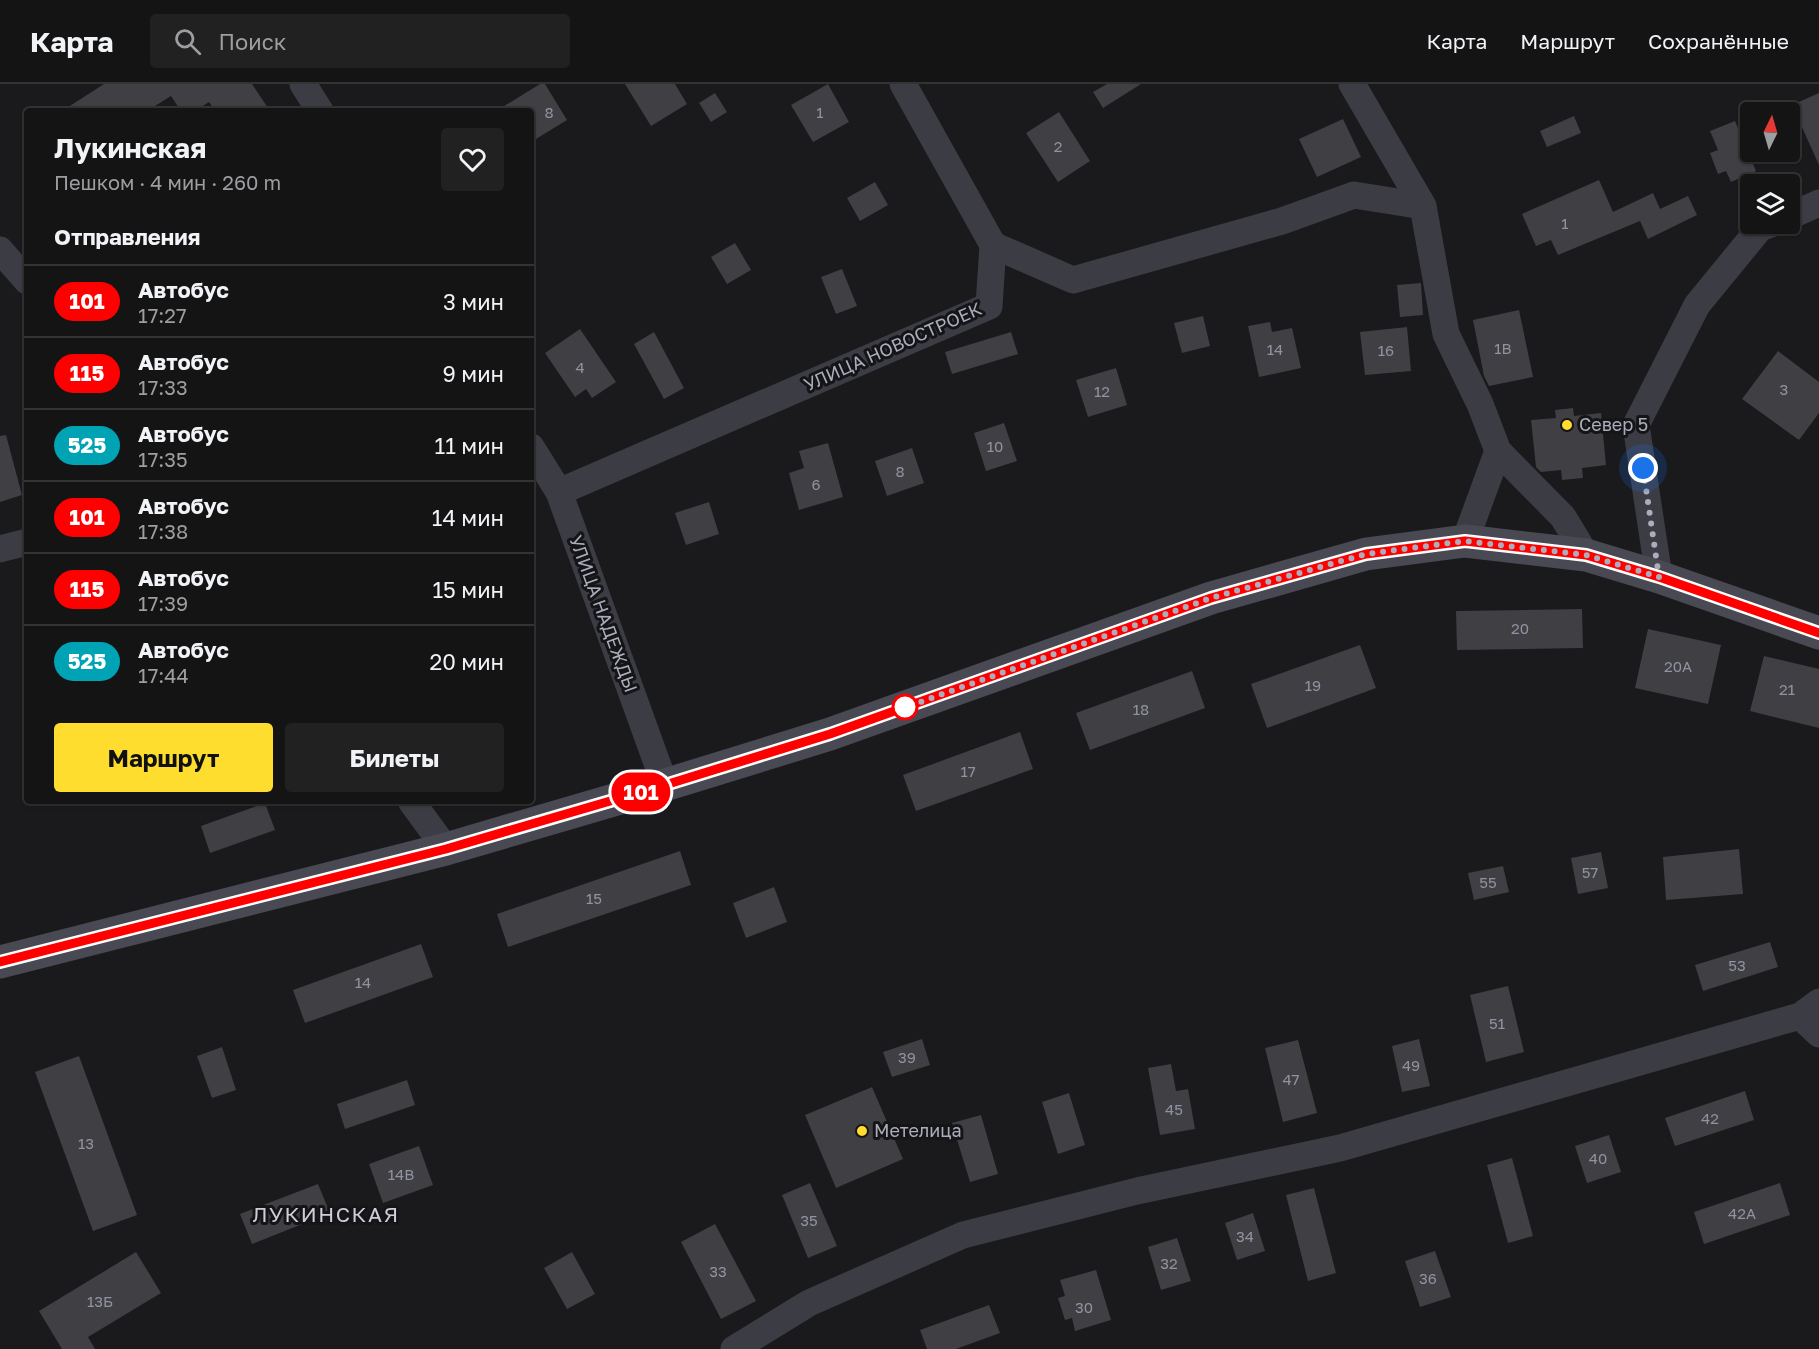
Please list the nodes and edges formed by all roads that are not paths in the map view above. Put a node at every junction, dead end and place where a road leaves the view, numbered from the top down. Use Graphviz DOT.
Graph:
graph roads {
  1 [pos="303,84"];
  2 [pos="903,84"];
  3 [pos="1352,84"];
  4 [pos="318,108"];
  5 [pos="1819,203"];
  6 [pos="1423,206"];
  7 [pos="1800,212"];
  8 [pos="1755,234"];
  9 [pos="993,245"];
  10 [pos="0,250"];
  11 [pos="24,278"];
  12 [pos="1498,451"];
  13 [pos="534,452"];
  14 [pos="559,492"];
  15 [pos="1465,541"];
  16 [pos="24,544"];
  17 [pos="0,549"];
  18 [pos="1586,555"];
  19 [pos="1659,577"];
  20 [pos="1819,633"];
  21 [pos="665,785"];
  22 [pos="413,804"];
  23 [pos="446,849"];
  24 [pos="0,962"];
  25 [pos="1813,1017"];
  26 [pos="734,1349"];
  1 -- 4 [label="street"];
  2 -- 9 [label="street"];
  3 -- 6 [label="street"];
  5 -- 7 [label="street"];
  6 -- 9 [label="street"];
  6 -- 12 [label="street"];
  8 -- 19 [label="street"];
  9 -- 14 [label="street, УЛИЦА НОВОСТРОЕК"];
  10 -- 11 [label="street"];
  12 -- 15 [label="street"];
  12 -- 18 [label="street"];
  13 -- 14 [label="street, УЛИЦА НАДЕЖДЫ"];
  14 -- 21 [label="street, УЛИЦА НАДЕЖДЫ"];
  15 -- 18 [label="main road"];
  15 -- 21 [label="main road"];
  16 -- 17 [label="street"];
  18 -- 19 [label="main road"];
  19 -- 20 [label="main road"];
  21 -- 23 [label="main road"];
  22 -- 23 [label="street"];
  23 -- 24 [label="main road"];
  25 -- 26 [label="street"];
}
